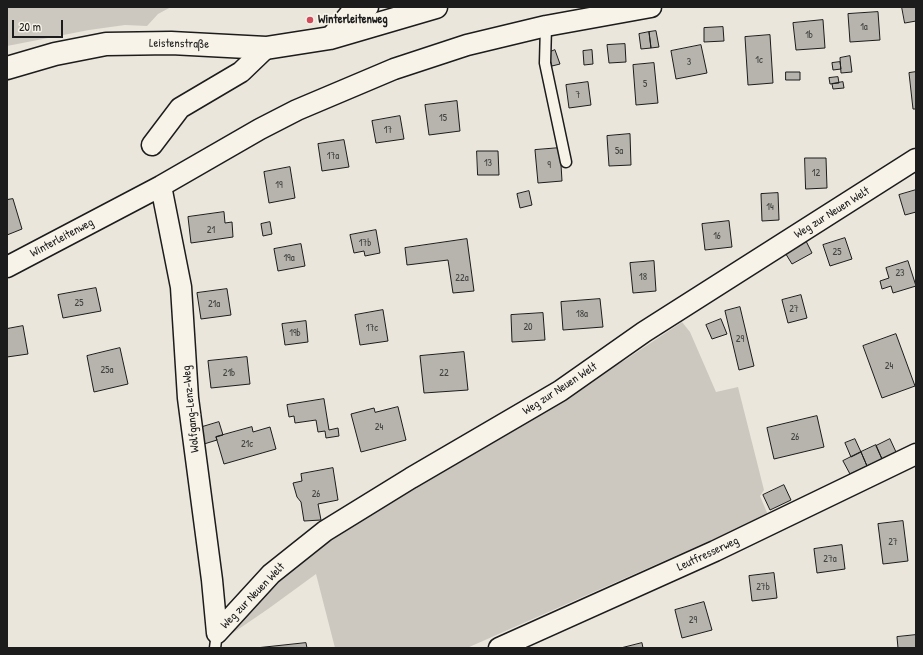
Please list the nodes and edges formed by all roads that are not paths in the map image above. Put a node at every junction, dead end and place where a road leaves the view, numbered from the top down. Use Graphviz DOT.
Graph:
graph roads {
  1 [pos="368,7"];
  2 [pos="436,7"];
  3 [pos="651,7"];
  4 [pos="546,26"];
  5 [pos="330,38"];
  6 [pos="266,48"];
  7 [pos="7,68"];
  8 [pos="152,145"];
  9 [pos="916,159"];
  10 [pos="566,162"];
  11 [pos="161,186"];
  12 [pos="7,266"];
  13 [pos="916,454"];
  14 [pos="216,640"];
  15 [pos="499,648"];
  1 -- 5 [label="street"];
  2 -- 5 [label="main road, Leistenstraße"];
  3 -- 4 [label="street, Winterleitenweg"];
  4 -- 10 [label="lane"];
  4 -- 11 [label="street, Winterleitenweg"];
  5 -- 6 [label="main road, Leistenstraße"];
  6 -- 7 [label="main road, Leistenstraße"];
  6 -- 8 [label="street"];
  9 -- 14 [label="street, Weg zur Neuen Welt"];
  11 -- 12 [label="street, Winterleitenweg"];
  11 -- 14 [label="street, Wolfgang-Lenz-Weg"];
  13 -- 15 [label="street, Leutfresserweg"];
}
